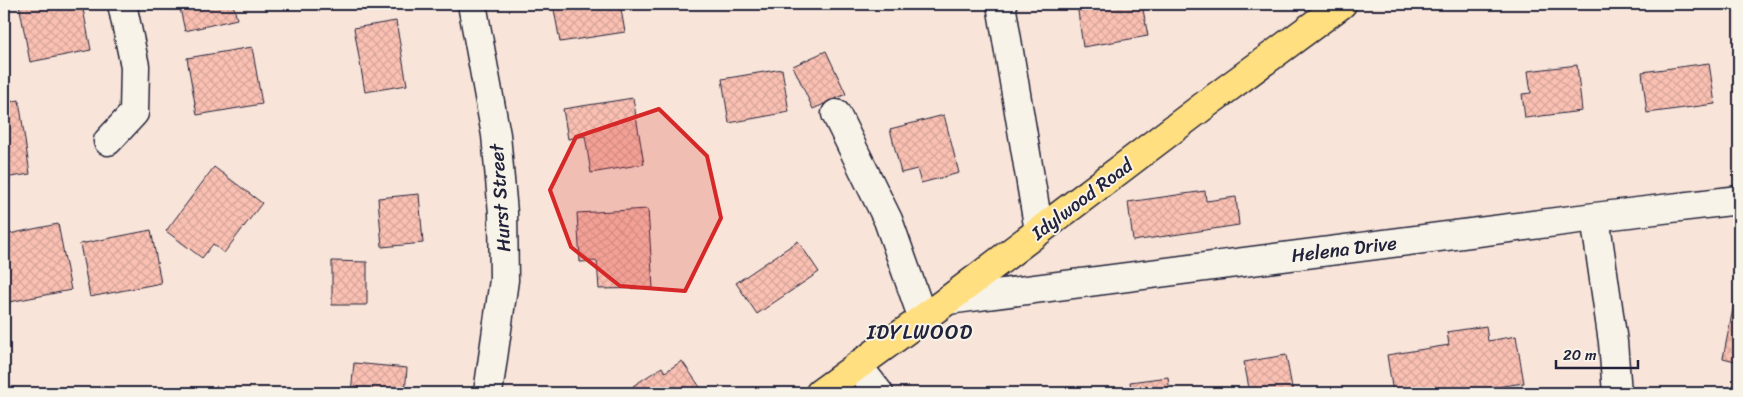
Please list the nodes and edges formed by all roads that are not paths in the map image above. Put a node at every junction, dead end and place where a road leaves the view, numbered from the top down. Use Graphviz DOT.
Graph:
graph roads {
  1 [pos="122,4"];
  2 [pos="472,4"];
  3 [pos="1001,4"];
  4 [pos="1342,4"];
  5 [pos="836,114"];
  6 [pos="108,141"];
  7 [pos="1739,200"];
  8 [pos="1595,217"];
  9 [pos="1040,231"];
  10 [pos="948,300"];
  11 [pos="923,319"];
  12 [pos="858,366"];
  13 [pos="488,393"];
  14 [pos="820,393"];
  15 [pos="878,393"];
  16 [pos="1617,393"];
  1 -- 6 [label="street"];
  2 -- 13 [label="street, Hurst Street"];
  3 -- 9 [label="street"];
  4 -- 9 [label="main road, Idylwood Road"];
  5 -- 11 [label="street"];
  7 -- 8 [label="street, Helena Drive"];
  8 -- 10 [label="street, Helena Drive"];
  8 -- 16 [label="street"];
  9 -- 10 [label="main road, Idylwood Road"];
  10 -- 11 [label="main road, Idylwood Road"];
  11 -- 12 [label="main road, Idylwood Road"];
  12 -- 14 [label="main road, Idylwood Road"];
  12 -- 15 [label="street"];
}
